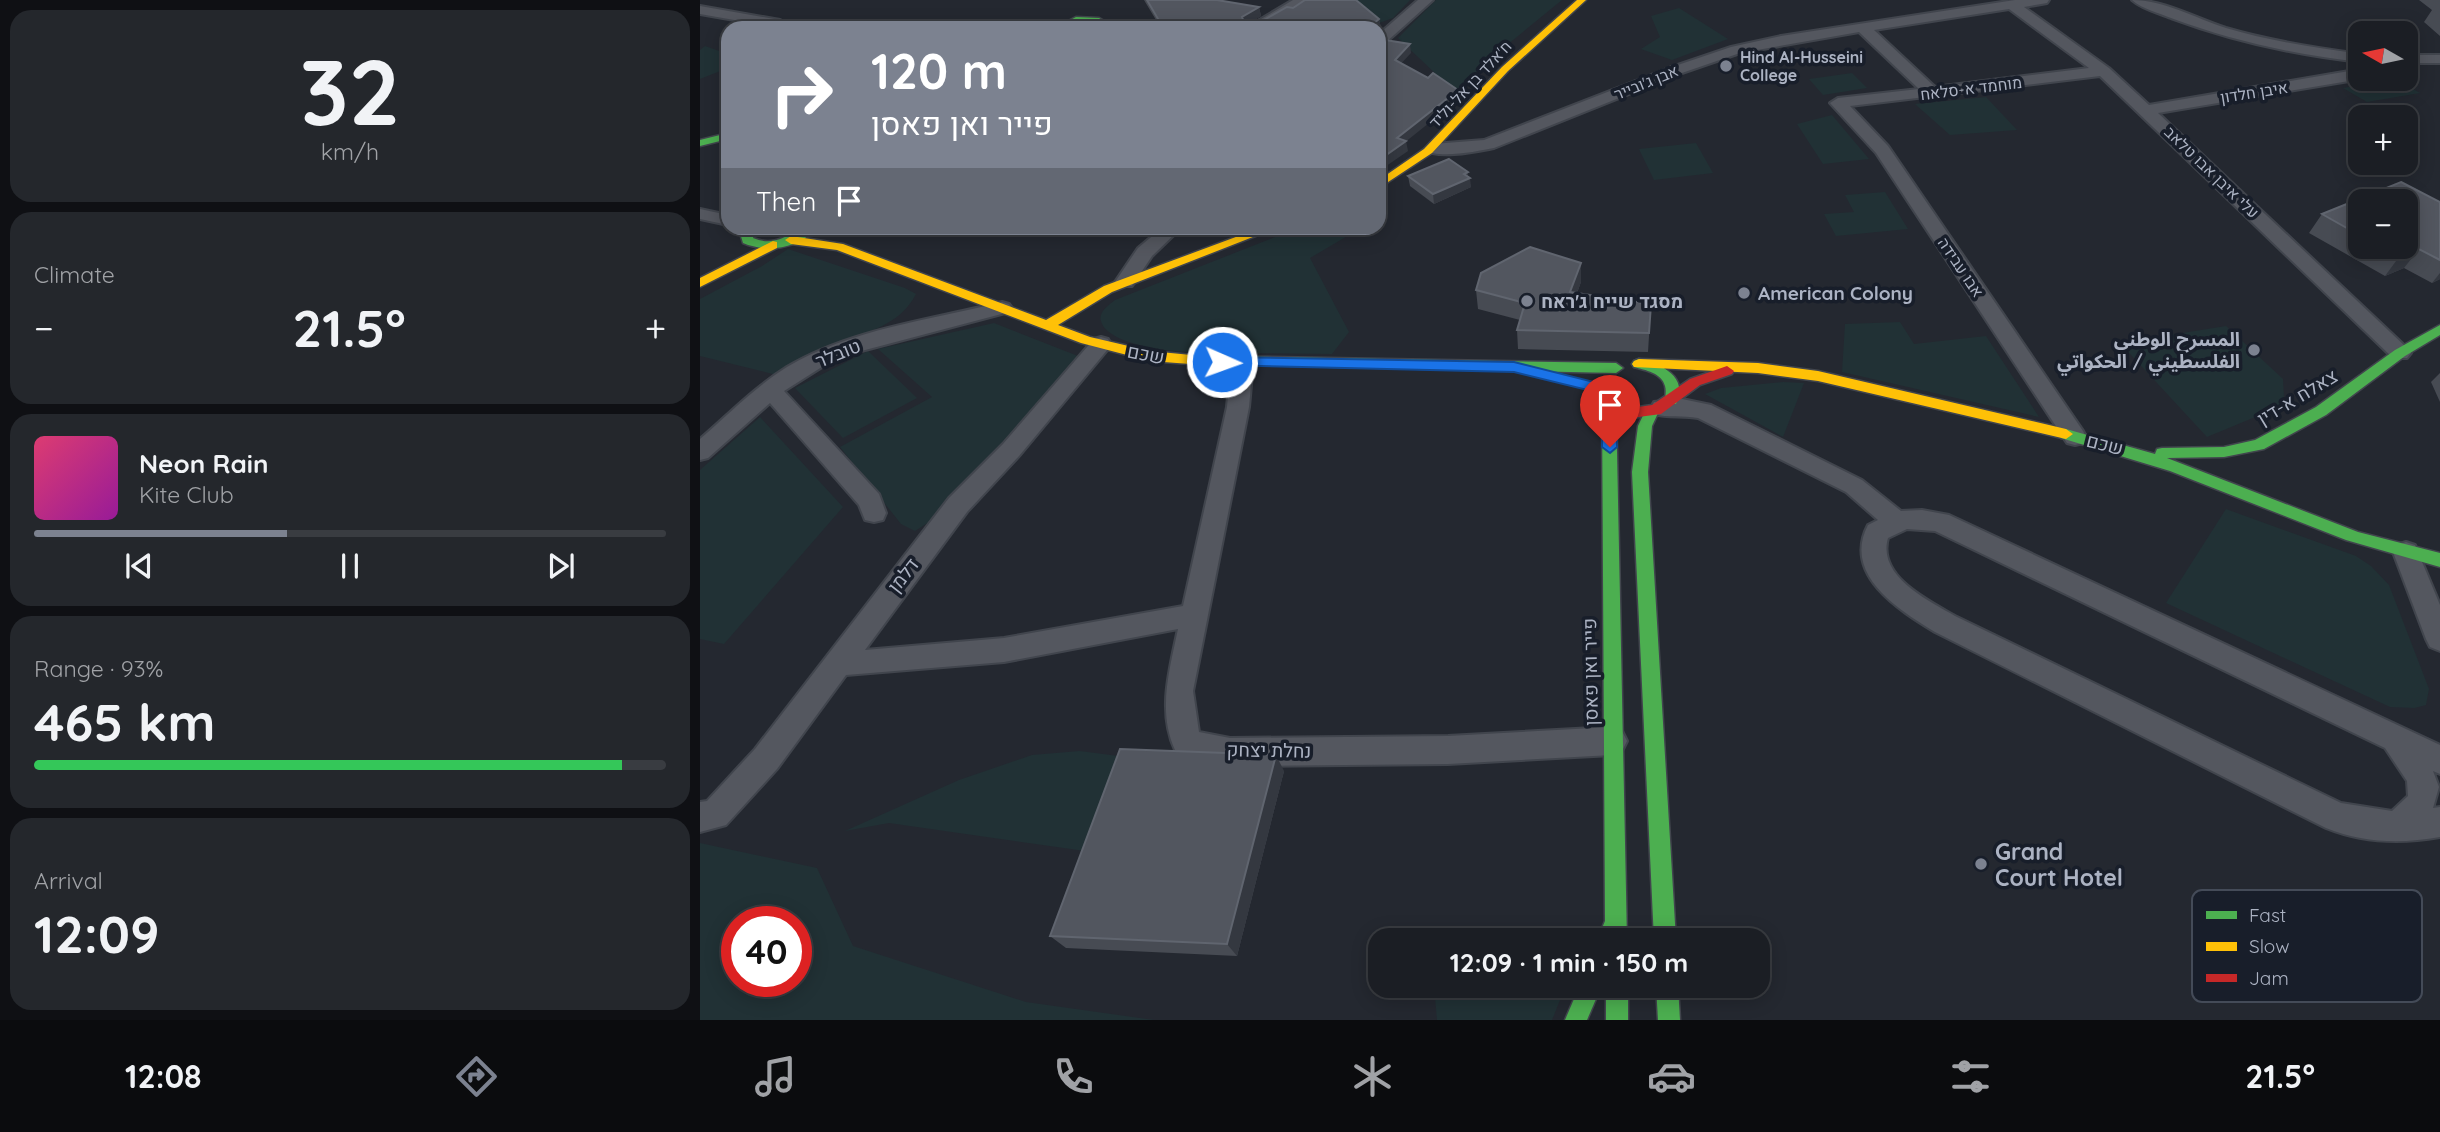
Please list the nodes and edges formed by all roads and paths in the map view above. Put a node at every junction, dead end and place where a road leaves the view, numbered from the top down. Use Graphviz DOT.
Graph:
graph roads {
  1 [pos="1304,0"];
  2 [pos="1426,0"];
  3 [pos="1582,0"];
  4 [pos="2042,0"];
  5 [pos="2139,0"];
  6 [pos="1094,2"];
  7 [pos="1970,5"];
  8 [pos="2012,5"];
  9 [pos="700,9"];
  10 [pos="764,21"];
  11 [pos="1070,21"];
  12 [pos="1099,21"];
  13 [pos="1266,21"];
  14 [pos="1863,28"];
  15 [pos="1386,35"];
  16 [pos="2348,56"];
  17 [pos="2418,59"];
  18 [pos="2440,59"];
  19 [pos="2105,71"];
  20 [pos="2348,76"];
  21 [pos="1933,93"];
  22 [pos="1838,103"];
  23 [pos="2147,110"];
  24 [pos="721,138"];
  25 [pos="700,143"];
  26 [pos="1433,149"];
  27 [pos="1386,181"];
  28 [pos="700,214"];
  29 [pos="721,218"];
  30 [pos="746,235"];
  31 [pos="800,235"];
  32 [pos="822,235"];
  33 [pos="1164,235"];
  34 [pos="1251,235"];
  35 [pos="791,240"];
  36 [pos="774,245"];
  37 [pos="839,247"];
  38 [pos="1125,282"];
  39 [pos="700,283"];
  40 [pos="1002,308"];
  41 [pos="1047,325"];
  42 [pos="2440,329"];
  43 [pos="1101,344"];
  44 [pos="2400,353"];
  45 [pos="1242,363"];
  46 [pos="1639,364"];
  47 [pos="1514,367"];
  48 [pos="1616,368"];
  49 [pos="1758,368"];
  50 [pos="1601,390"];
  51 [pos="772,391"];
  52 [pos="1662,407"];
  53 [pos="2075,437"];
  54 [pos="2118,446"];
  55 [pos="700,452"];
  56 [pos="874,513"];
  57 [pos="1896,522"];
  58 [pos="2406,552"];
  59 [pos="2440,560"];
  60 [pos="1195,615"];
  61 [pos="2440,639"];
  62 [pos="838,663"];
  63 [pos="2392,737"];
  64 [pos="1612,741"];
  65 [pos="2440,760"];
  66 [pos="708,815"];
  67 [pos="2440,822"];
  68 [pos="2396,827"];
  69 [pos="1616,920"];
  70 [pos="1613,928"];
  71 [pos="1616,928"];
  72 [pos="1664,928"];
  73 [pos="1585,998"];
  74 [pos="1617,998"];
  75 [pos="1668,998"];
  76 [pos="1576,1020"];
  77 [pos="1617,1020"];
  78 [pos="1669,1020"];
  1 -- 13 [label="street"];
  2 -- 15 [label="street"];
  3 -- 26 [label="main road, ח'אלד בן אל-וליד"];
  4 -- 8 [label="street, אבן ג'ובייר"];
  5 -- 16 [label="street"];
  6 -- 11 [label="main road"];
  6 -- 12 [label="main road"];
  7 -- 8 [label="street, אבן ג'ובייר"];
  7 -- 14 [label="street, אבן ג'ובייר"];
  8 -- 19 [label="street, עלי איבן אבו טלאב"];
  9 -- 10 [label="street"];
  14 -- 21 [label="street"];
  14 -- 26 [label="street, אבן ג'ובייר"];
  17 -- 18 [label="street"];
  19 -- 21 [label="street, מוחמד א-סלאח"];
  19 -- 23 [label="street, עלי איבן אבו טלאב"];
  20 -- 23 [label="street, איבן חלדון"];
  21 -- 22 [label="street, מוחמד א-סלאח"];
  22 -- 53 [label="street, אבו עבידה"];
  23 -- 44 [label="street, עלי איבן אבו טלאב"];
  24 -- 25 [label="main road"];
  26 -- 27 [label="main road, ח'אלד בן אל-וליד"];
  28 -- 29 [label="street"];
  30 -- 36 [label="main road"];
  31 -- 35 [label="main road"];
  32 -- 37 [label="main road, שכם"];
  33 -- 38 [label="street"];
  34 -- 38 [label="main road"];
  35 -- 36 [label="main road"];
  35 -- 37 [label="main road, שכם"];
  36 -- 39 [label="main road"];
  37 -- 40 [label="main road, שכם"];
  38 -- 41 [label="main road"];
  40 -- 41 [label="main road, שכם"];
  40 -- 51 [label="street, טובלר"];
  41 -- 43 [label="main road, שכם"];
  42 -- 44 [label="main road, צאלח א-דין"];
  43 -- 45 [label="main road, שכם"];
  43 -- 62 [label="street, דלמן"];
  44 -- 54 [label="main road, צאלח א-דין"];
  45 -- 47 [label="main road, שכם"];
  45 -- 60 [label="street, נחלת יצחק"];
  46 -- 48 [label="main road"];
  46 -- 49 [label="main road, שכם"];
  46 -- 52 [label="main road"];
  47 -- 48 [label="main road, שכם"];
  47 -- 50 [label="main road, שכם"];
  48 -- 50 [label="main road"];
  49 -- 52 [label="main road, שכם"];
  49 -- 53 [label="main road, שכם"];
  50 -- 52 [label="main road"];
  50 -- 64 [label="main road, פייר ואן פאסן"];
  51 -- 55 [label="street, טובלר"];
  51 -- 56 [label="street"];
  52 -- 57 [label="street"];
  52 -- 72 [label="main road"];
  53 -- 54 [label="main road, שכם"];
  54 -- 58 [label="main road, שכם"];
  57 -- 63 [label="street"];
  57 -- 68 [label="street"];
  58 -- 59 [label="main road, שכם"];
  58 -- 61 [label="street"];
  60 -- 62 [label="street"];
  60 -- 64 [label="street, נחלת יצחק"];
  62 -- 66 [label="street, דלמן"];
  63 -- 65 [label="street"];
  63 -- 68 [label="street"];
  64 -- 69 [label="main road, פייר ואן פאסן"];
  67 -- 68 [label="street"];
  69 -- 70 [label="main road"];
  69 -- 71 [label="main road, פייר ואן פאסן"];
  73 -- 76 [label="main road"];
  74 -- 77 [label="main road"];
  75 -- 78 [label="main road"];
}
